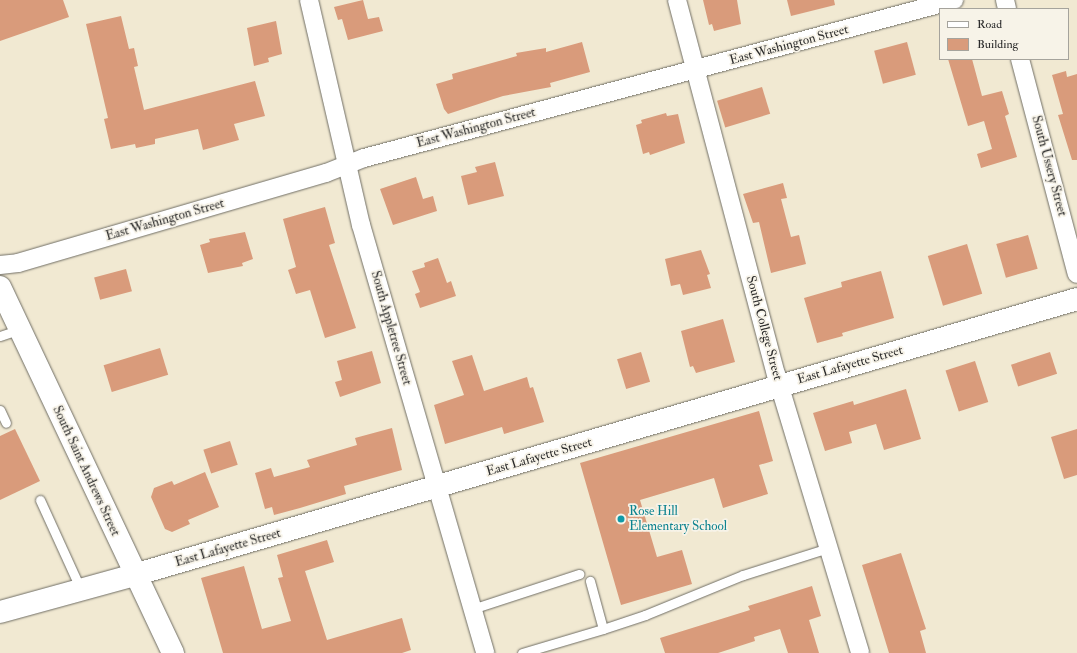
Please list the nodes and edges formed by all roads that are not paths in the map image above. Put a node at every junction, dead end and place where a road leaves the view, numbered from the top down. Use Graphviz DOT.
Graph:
graph roads {
  1 [pos="309,0"];
  2 [pos="677,0"];
  3 [pos="954,0"];
  4 [pos="1020,60"];
  5 [pos="693,70"];
  6 [pos="346,165"];
  7 [pos="0,265"];
  8 [pos="1077,274"];
  9 [pos="0,287"];
  10 [pos="1077,299"];
  11 [pos="10,333"];
  12 [pos="780,386"];
  13 [pos="0,410"];
  14 [pos="6,423"];
  15 [pos="437,487"];
  16 [pos="40,500"];
  17 [pos="828,548"];
  18 [pos="579,574"];
  19 [pos="134,575"];
  20 [pos="590,581"];
  21 [pos="81,590"];
  22 [pos="472,609"];
  23 [pos="0,612"];
  24 [pos="603,629"];
  25 [pos="173,653"];
  26 [pos="485,653"];
  27 [pos="522,653"];
  28 [pos="860,653"];
  1 -- 6 [label="street, South Appletree Street"];
  2 -- 5 [label="street, South College Street"];
  3 -- 5 [label="street, East Washington Street"];
  4 -- 8 [label="street, South Ussery Street"];
  5 -- 6 [label="street, East Washington Street"];
  5 -- 12 [label="street, South College Street"];
  6 -- 7 [label="street, East Washington Street"];
  6 -- 15 [label="street, South Appletree Street"];
  9 -- 11 [label="street, South Saint Andrews Street"];
  10 -- 12 [label="street, East Lafayette Street"];
  11 -- 19 [label="street, South Saint Andrews Street"];
  12 -- 15 [label="street, East Lafayette Street"];
  12 -- 17 [label="street, South College Street"];
  13 -- 14 [label="lane"];
  15 -- 19 [label="street, East Lafayette Street"];
  15 -- 22 [label="street, South Appletree Street"];
  16 -- 21 [label="lane"];
  17 -- 24 [label="lane"];
  17 -- 28 [label="street, South College Street"];
  18 -- 22 [label="lane"];
  19 -- 21 [label="street, East Lafayette Street"];
  19 -- 25 [label="street, South Saint Andrews Street"];
  20 -- 24 [label="lane"];
  21 -- 23 [label="street, East Lafayette Street"];
  22 -- 26 [label="street, South Appletree Street"];
  24 -- 27 [label="lane"];
}
